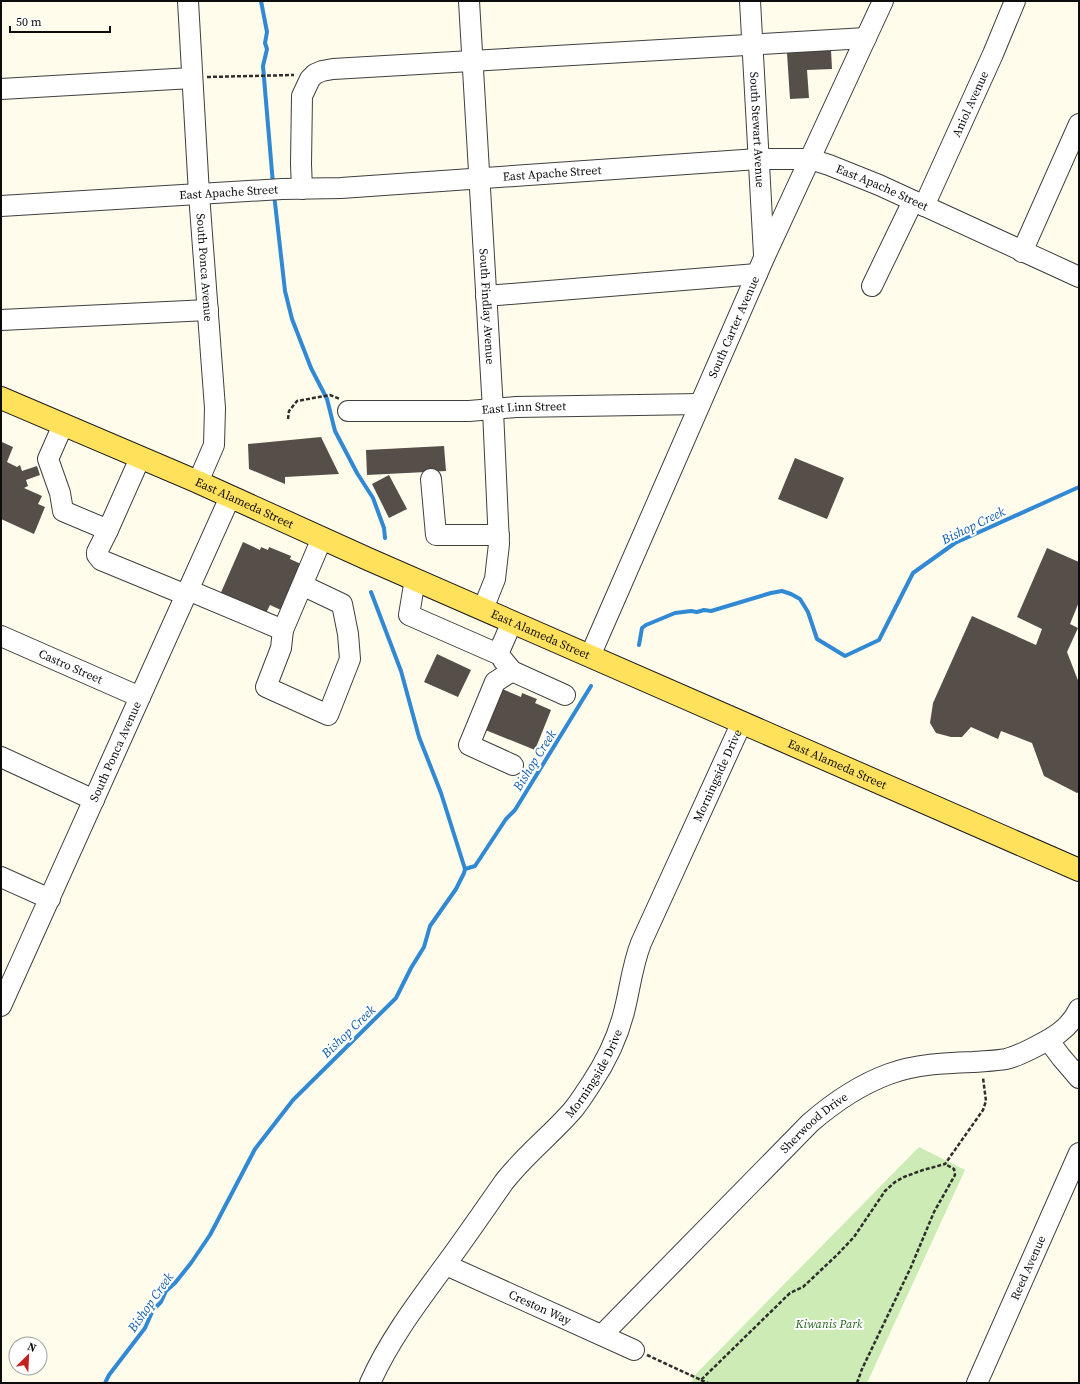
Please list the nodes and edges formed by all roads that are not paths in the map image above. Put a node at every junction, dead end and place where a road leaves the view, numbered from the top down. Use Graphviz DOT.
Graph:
graph roads {
  1 [pos="188,1"];
  2 [pos="469,1"];
  3 [pos="750,1"];
  4 [pos="882,1"];
  5 [pos="1015,1"];
  6 [pos="866,38"];
  7 [pos="752,44"];
  8 [pos="472,61"];
  9 [pos="200,77"];
  10 [pos="1,89"];
  11 [pos="1079,124"];
  12 [pos="758,159"];
  13 [pos="810,159"];
  14 [pos="480,177"];
  15 [pos="302,189"];
  16 [pos="199,194"];
  17 [pos="918,204"];
  18 [pos="1,206"];
  19 [pos="1022,252"];
  20 [pos="760,266"];
  21 [pos="1079,278"];
  22 [pos="872,286"];
  23 [pos="486,296"];
  24 [pos="208,310"];
  25 [pos="1,320"];
  26 [pos="1,398"];
  27 [pos="700,404"];
  28 [pos="493,410"];
  29 [pos="348,411"];
  30 [pos="63,425"];
  31 [pos="140,458"];
  32 [pos="431,478"];
  33 [pos="198,482"];
  34 [pos="230,497"];
  35 [pos="108,530"];
  36 [pos="499,535"];
  37 [pos="322,538"];
  38 [pos="415,579"];
  39 [pos="302,585"];
  40 [pos="187,593"];
  41 [pos="483,609"];
  42 [pos="512,622"];
  43 [pos="283,630"];
  44 [pos="1,636"];
  45 [pos="498,654"];
  46 [pos="590,656"];
  47 [pos="512,671"];
  48 [pos="565,695"];
  49 [pos="140,697"];
  50 [pos="742,722"];
  51 [pos="1,757"];
  52 [pos="513,765"];
  53 [pos="94,800"];
  54 [pos="1079,870"];
  55 [pos="1,877"];
  56 [pos="50,899"];
  57 [pos="2,1001"];
  58 [pos="1079,1009"];
  59 [pos="1049,1040"];
  60 [pos="1079,1078"];
  61 [pos="1079,1154"];
  62 [pos="446,1265"];
  63 [pos="602,1335"];
  64 [pos="634,1350"];
  65 [pos="370,1383"];
  66 [pos="977,1383"];
  1 -- 9 [label="street, South Ponca Avenue"];
  2 -- 8 [label="street, South Findlay Avenue"];
  3 -- 7 [label="street, South Stewart Avenue"];
  4 -- 6 [label="street, South Carter Avenue"];
  5 -- 17 [label="street, Aniol Avenue"];
  6 -- 7 [label="street"];
  6 -- 13 [label="street, South Carter Avenue"];
  7 -- 8 [label="street"];
  7 -- 12 [label="street, South Stewart Avenue"];
  8 -- 14 [label="street, South Findlay Avenue"];
  8 -- 15 [label="street"];
  9 -- 10 [label="street"];
  9 -- 16 [label="street, South Ponca Avenue"];
  11 -- 19 [label="street"];
  12 -- 13 [label="street, East Apache Street"];
  12 -- 14 [label="street, East Apache Street"];
  12 -- 20 [label="street, South Stewart Avenue"];
  13 -- 17 [label="street, East Apache Street"];
  13 -- 20 [label="street, South Carter Avenue"];
  14 -- 15 [label="street, East Apache Street"];
  14 -- 23 [label="street, South Findlay Avenue"];
  15 -- 16 [label="street, East Apache Street"];
  16 -- 18 [label="street, East Apache Street"];
  16 -- 24 [label="street, South Ponca Avenue"];
  17 -- 19 [label="street, East Apache Street"];
  17 -- 22 [label="street, Aniol Avenue"];
  19 -- 21 [label="street, East Apache Street"];
  20 -- 23 [label="street"];
  20 -- 27 [label="street, South Carter Avenue"];
  23 -- 28 [label="street, South Findlay Avenue"];
  24 -- 25 [label="street"];
  24 -- 33 [label="street, South Ponca Avenue"];
  26 -- 30 [label="main road, East Alameda Street"];
  27 -- 28 [label="street, East Linn Street"];
  27 -- 46 [label="street, South Carter Avenue"];
  28 -- 29 [label="street, East Linn Street"];
  28 -- 36 [label="street, South Findlay Avenue"];
  30 -- 31 [label="main road, East Alameda Street"];
  30 -- 35 [label="street"];
  31 -- 33 [label="main road, East Alameda Street"];
  31 -- 35 [label="street"];
  32 -- 36 [label="street"];
  33 -- 34 [label="main road, East Alameda Street"];
  34 -- 37 [label="main road, East Alameda Street"];
  34 -- 40 [label="street, South Ponca Avenue"];
  35 -- 40 [label="street"];
  36 -- 41 [label="street, South Findlay Avenue"];
  37 -- 38 [label="main road, East Alameda Street"];
  37 -- 39 [label="street"];
  38 -- 41 [label="main road, East Alameda Street"];
  38 -- 45 [label="street"];
  39 -- 43 [label="street"];
  39 -- 43 [label="street"];
  40 -- 43 [label="street"];
  40 -- 49 [label="street, South Ponca Avenue"];
  41 -- 42 [label="main road, East Alameda Street"];
  42 -- 45 [label="street"];
  42 -- 46 [label="main road, East Alameda Street"];
  44 -- 49 [label="street, Castro Street"];
  45 -- 47 [label="street"];
  46 -- 50 [label="main road, East Alameda Street"];
  47 -- 48 [label="street"];
  47 -- 52 [label="street"];
  49 -- 53 [label="street, South Ponca Avenue"];
  50 -- 54 [label="main road, East Alameda Street"];
  50 -- 62 [label="street, Morningside Drive"];
  51 -- 53 [label="street"];
  53 -- 56 [label="street, South Ponca Avenue"];
  55 -- 56 [label="street"];
  56 -- 57 [label="street, South Ponca Avenue"];
  58 -- 59 [label="street, Sherwood Drive"];
  59 -- 60 [label="street"];
  59 -- 63 [label="street, Sherwood Drive"];
  61 -- 66 [label="street, Reed Avenue"];
  62 -- 63 [label="street, Creston Way"];
  62 -- 65 [label="street, Morningside Drive"];
  63 -- 64 [label="street, Creston Way"];
}
